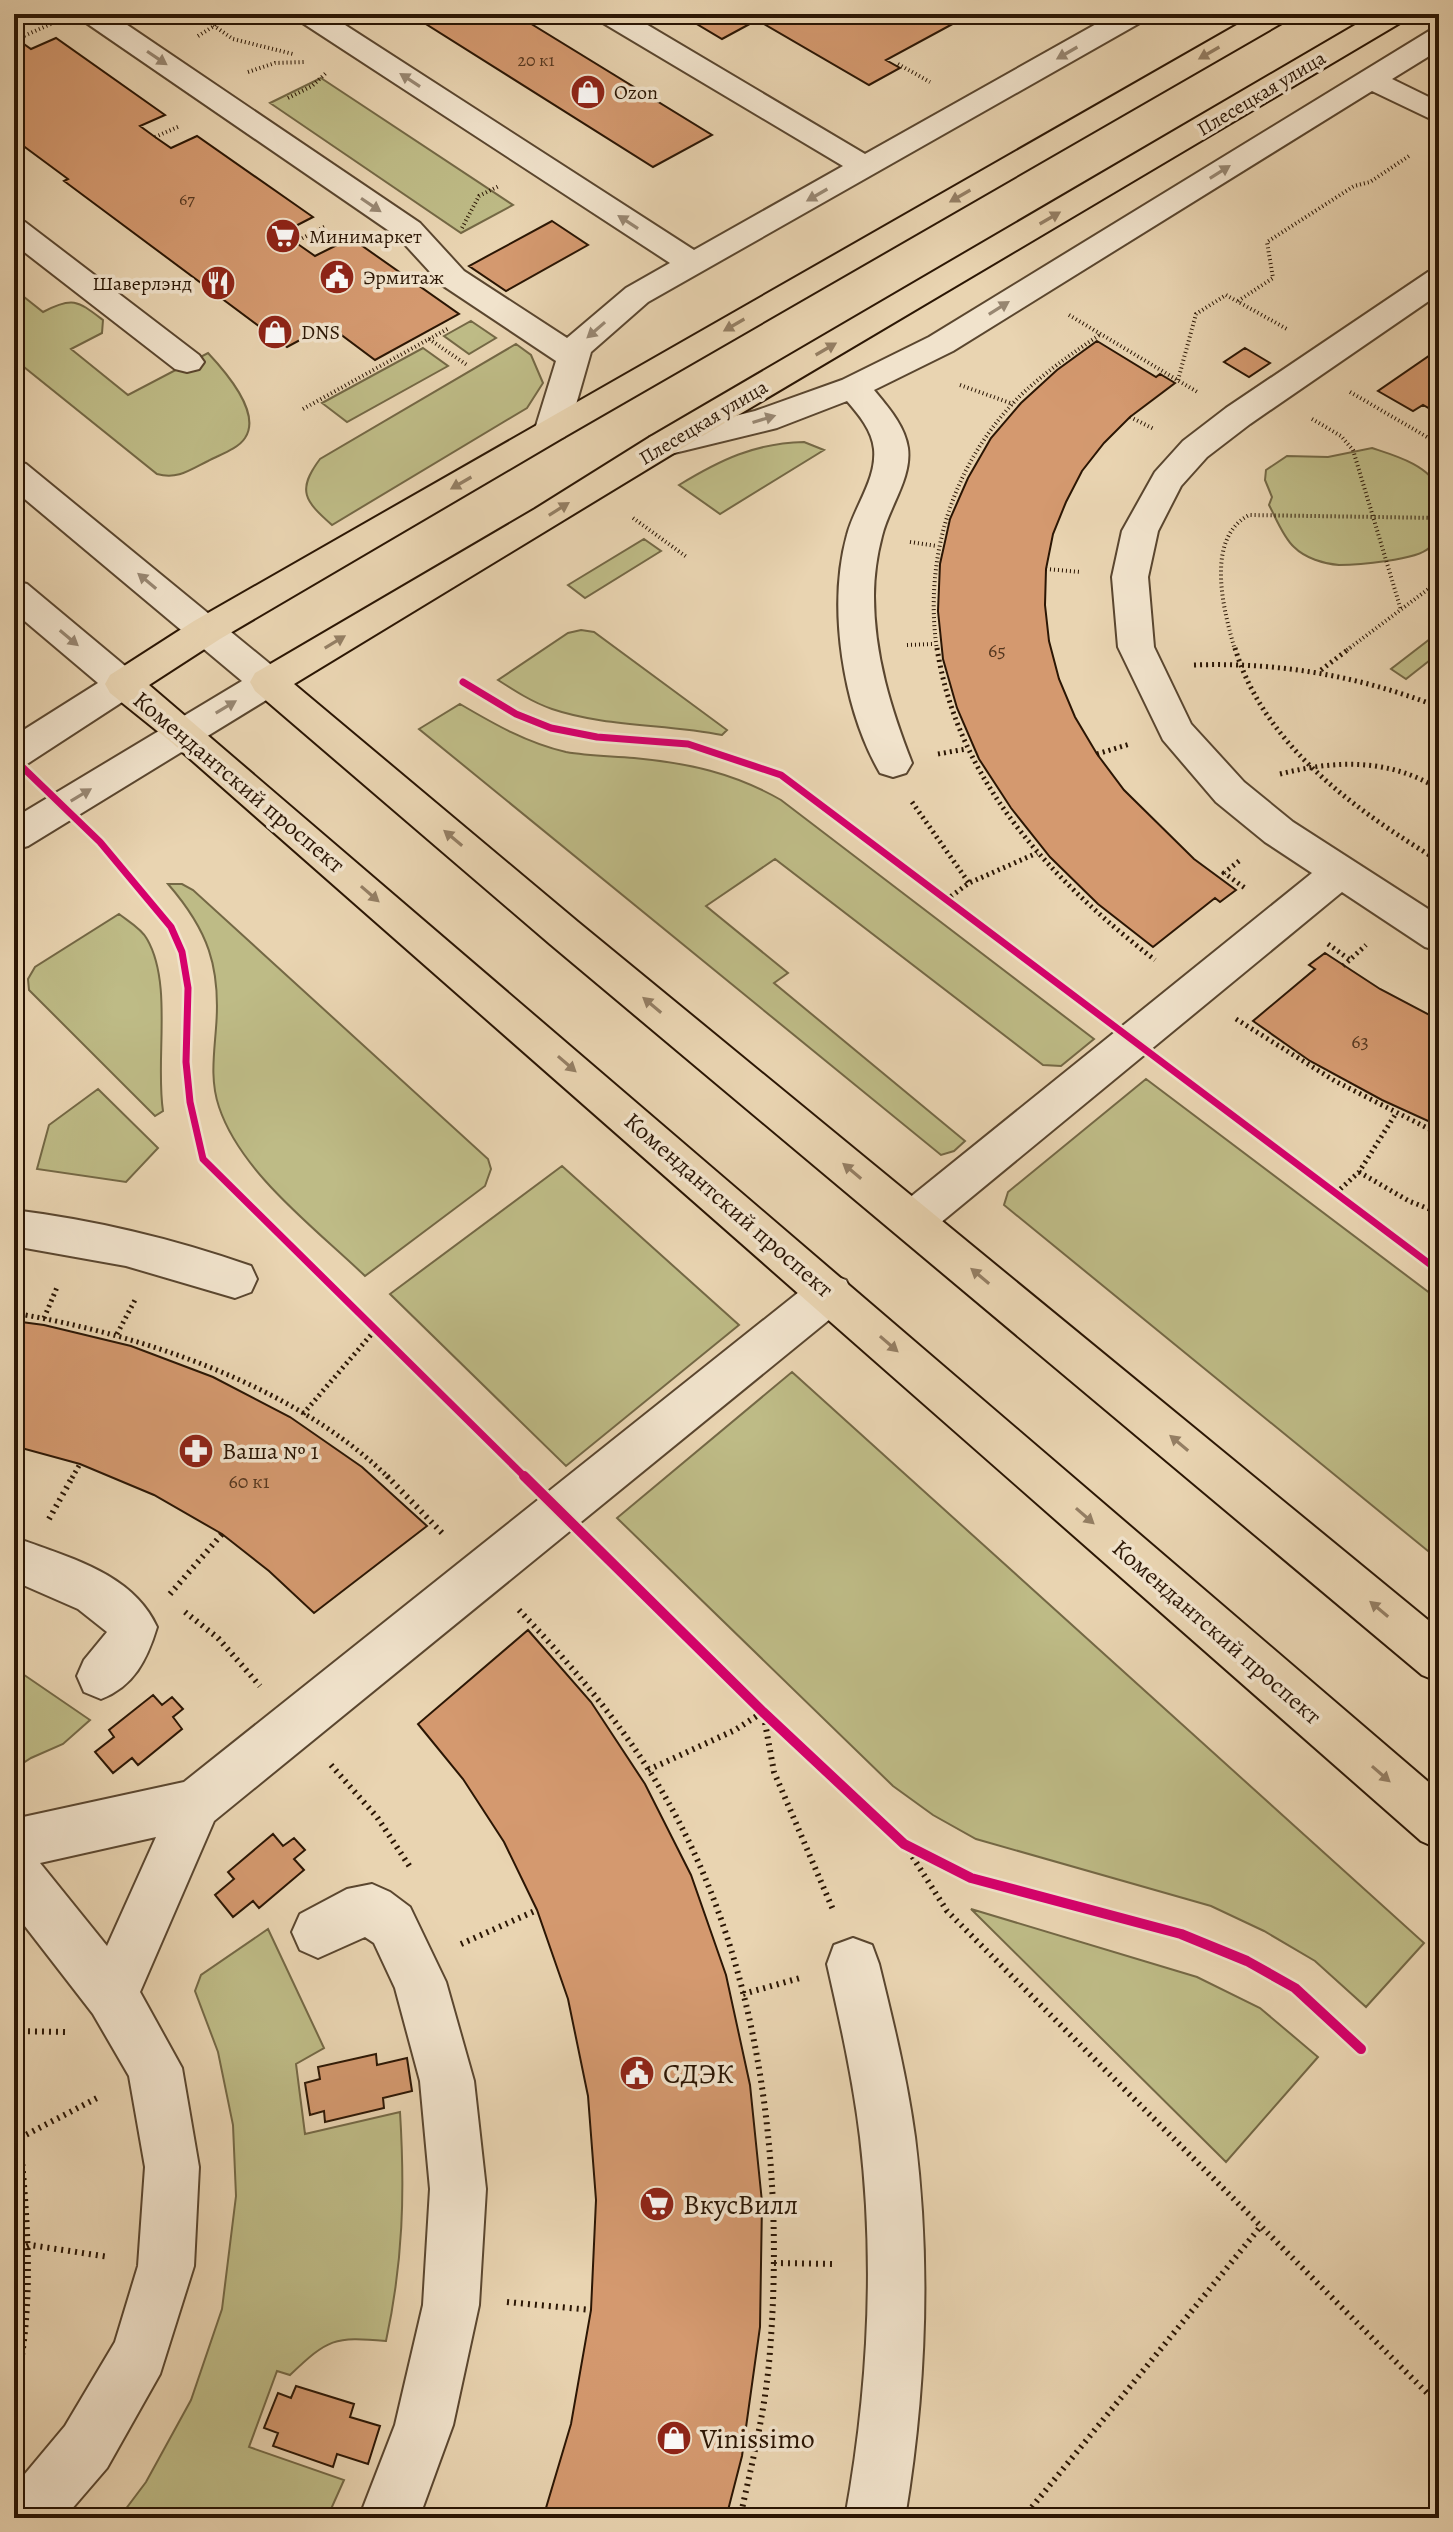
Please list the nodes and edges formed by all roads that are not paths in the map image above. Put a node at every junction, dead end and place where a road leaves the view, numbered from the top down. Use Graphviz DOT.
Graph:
graph roads {
  1 [pos="92,14"];
  2 [pos="308,14"];
  3 [pos="608,14"];
  4 [pos="1135,14"];
  5 [pos="1277,14"];
  6 [pos="1395,14"];
  7 [pos="1439,37"];
  8 [pos="1370,79"];
  9 [pos="1439,114"];
  10 [pos="866,167"];
  11 [pos="14,229"];
  12 [pos="694,264"];
  13 [pos="1439,279"];
  14 [pos="573,357"];
  15 [pos="187,362"];
  16 [pos="854,387"];
  17 [pos="552,429"];
  18 [pos="662,445"];
  19 [pos="14,472"];
  20 [pos="14,593"];
  21 [pos="207,630"];
  22 [pos="268,682"];
  23 [pos="123,684"];
  24 [pos="184,733"];
  25 [pos="14,754"];
  26 [pos="893,763"];
  27 [pos="14,836"];
  28 [pos="1339,873"];
  29 [pos="1439,936"];
  30 [pos="913,1220"];
  31 [pos="14,1228"];
  32 [pos="235,1279"];
  33 [pos="830,1293"];
  34 [pos="27,1546"];
  35 [pos="1439,1659"];
  36 [pos="101,1676"];
  37 [pos="196,1804"];
  38 [pos="1439,1824"];
  39 [pos="14,1844"];
  40 [pos="14,1871"];
  41 [pos="318,1932"];
  42 [pos="853,1964"];
  43 [pos="112,1995"];
  44 [pos="26,2518"];
  45 [pos="389,2518"];
  46 [pos="875,2518"];
  1 -- 14 [label="street, one-way"];
  12 -- 2 [label="street, one-way"];
  3 -- 10 [label="street"];
  4 -- 10 [label="street, one-way"];
  5 -- 17 [label="main road, one-way"];
  18 -- 6 [label="main road, Плесецкая улица, one-way"];
  7 -- 8 [label="street"];
  8 -- 9 [label="street"];
  16 -- 8 [label="street, one-way"];
  10 -- 12 [label="street, one-way"];
  11 -- 15 [label="street"];
  12 -- 14 [label="street, one-way"];
  13 -- 28 [label="street"];
  14 -- 17 [label="street"];
  18 -- 16 [label="street, one-way"];
  16 -- 26 [label="street"];
  17 -- 21 [label="main road, one-way"];
  22 -- 18 [label="main road, Плесецкая улица, one-way"];
  21 -- 19 [label="street, one-way"];
  20 -- 23 [label="street, Комендантский проспект, one-way"];
  21 -- 22 [label="street"];
  21 -- 23 [label="main road"];
  24 -- 22 [label="street, Плесецкая улица, one-way"];
  30 -- 22 [label="main road, one-way"];
  23 -- 24 [label="main road, Комендантский проспект"];
  23 -- 25 [label="street"];
  27 -- 24 [label="street, Плесецкая улица, one-way"];
  24 -- 33 [label="main road, Комендантский проспект, one-way"];
  28 -- 29 [label="street"];
  28 -- 30 [label="street"];
  35 -- 30 [label="main road, one-way"];
  31 -- 32 [label="street"];
  33 -- 37 [label="street"];
  33 -- 38 [label="main road, Комендантский проспект, one-way"];
  34 -- 36 [label="street"];
  37 -- 39 [label="street"];
  37 -- 43 [label="street"];
  40 -- 43 [label="street"];
  41 -- 45 [label="street"];
  42 -- 46 [label="street"];
  43 -- 44 [label="street"];
}
